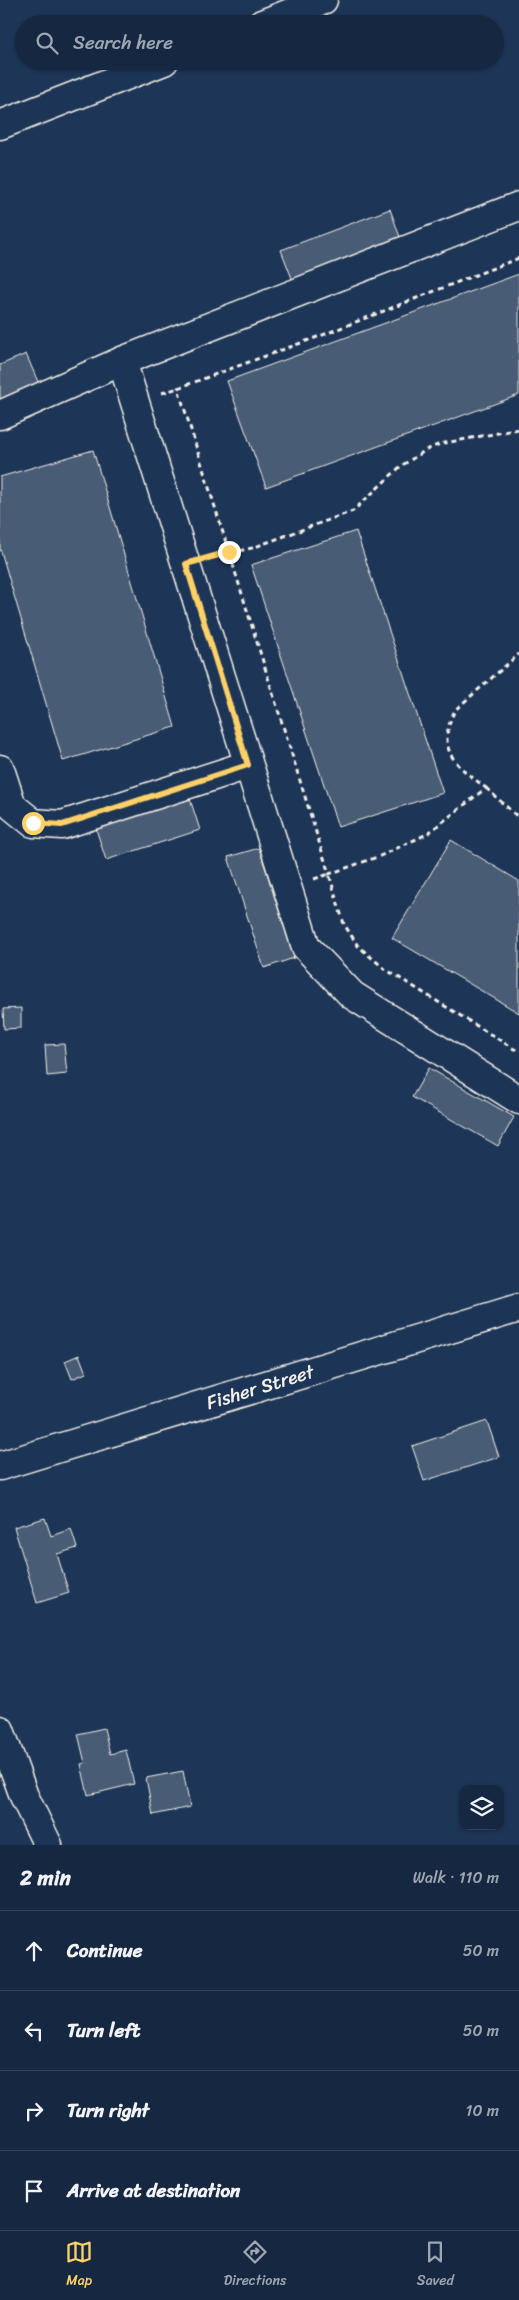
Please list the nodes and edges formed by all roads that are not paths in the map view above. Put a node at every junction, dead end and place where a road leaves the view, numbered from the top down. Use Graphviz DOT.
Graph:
graph roads {
  1 [pos="323,0"];
  2 [pos="285,15"];
  3 [pos="141,70"];
  4 [pos="0,124"];
  5 [pos="519,206"];
  6 [pos="122,361"];
  7 [pos="0,415"];
  8 [pos="248,765"];
  9 [pos="0,769"];
  10 [pos="519,1100"];
  11 [pos="519,1308"];
  12 [pos="0,1466"];
  13 [pos="0,1730"];
  14 [pos="48,1845"];
  1 -- 2 [label="main road"];
  3 -- 4 [label="main road"];
  5 -- 6 [label="main road"];
  6 -- 7 [label="main road"];
  6 -- 8 [label="main road"];
  8 -- 9 [label="main road"];
  8 -- 10 [label="main road"];
  11 -- 12 [label="main road, Fisher Street"];
  13 -- 14 [label="main road"];
}
